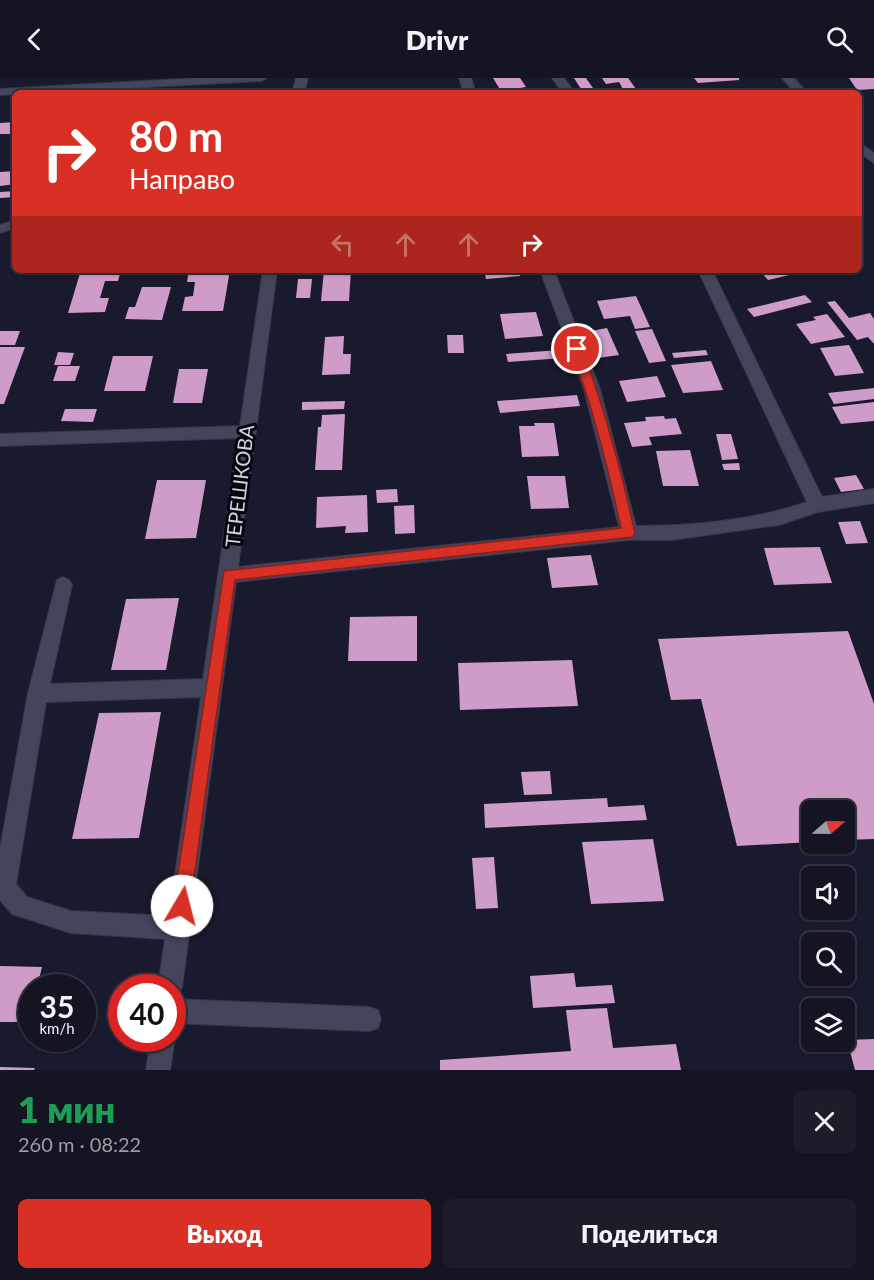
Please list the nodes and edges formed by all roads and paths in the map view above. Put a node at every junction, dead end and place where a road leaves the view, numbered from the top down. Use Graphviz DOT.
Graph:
graph roads {
  1 [pos="261,78"];
  2 [pos="788,78"];
  3 [pos="37,90"];
  4 [pos="798,90"];
  5 [pos="862,149"];
  6 [pos="874,159"];
  7 [pos="270,273"];
  8 [pos="548,273"];
  9 [pos="706,273"];
  10 [pos="247,432"];
  11 [pos="0,440"];
  12 [pos="874,496"];
  13 [pos="817,505"];
  14 [pos="629,533"];
  15 [pos="229,575"];
  16 [pos="63,585"];
  17 [pos="213,688"];
  18 [pos="38,693"];
  19 [pos="178,928"];
  20 [pos="172,974"];
  21 [pos="186,1012"];
  22 [pos="369,1019"];
  23 [pos="161,1052"];
  24 [pos="158,1070"];
  1 -- 3 [label="street"];
  2 -- 4 [label="street"];
  5 -- 6 [label="street"];
  7 -- 10 [label="street, ТЕРЕШКОВА"];
  8 -- 14 [label="street"];
  9 -- 13 [label="street"];
  10 -- 11 [label="street"];
  10 -- 15 [label="street, ТЕРЕШКОВА"];
  12 -- 13 [label="street"];
  13 -- 14 [label="street"];
  14 -- 15 [label="street"];
  15 -- 17 [label="street, ТЕРЕШКОВА"];
  16 -- 18 [label="street"];
  17 -- 18 [label="street"];
  17 -- 19 [label="street, ТЕРЕШКОВА"];
  18 -- 19 [label="street"];
  19 -- 20 [label="street, ТЕРЕШКОВА"];
  21 -- 22 [label="street"];
  23 -- 24 [label="street"];
}
